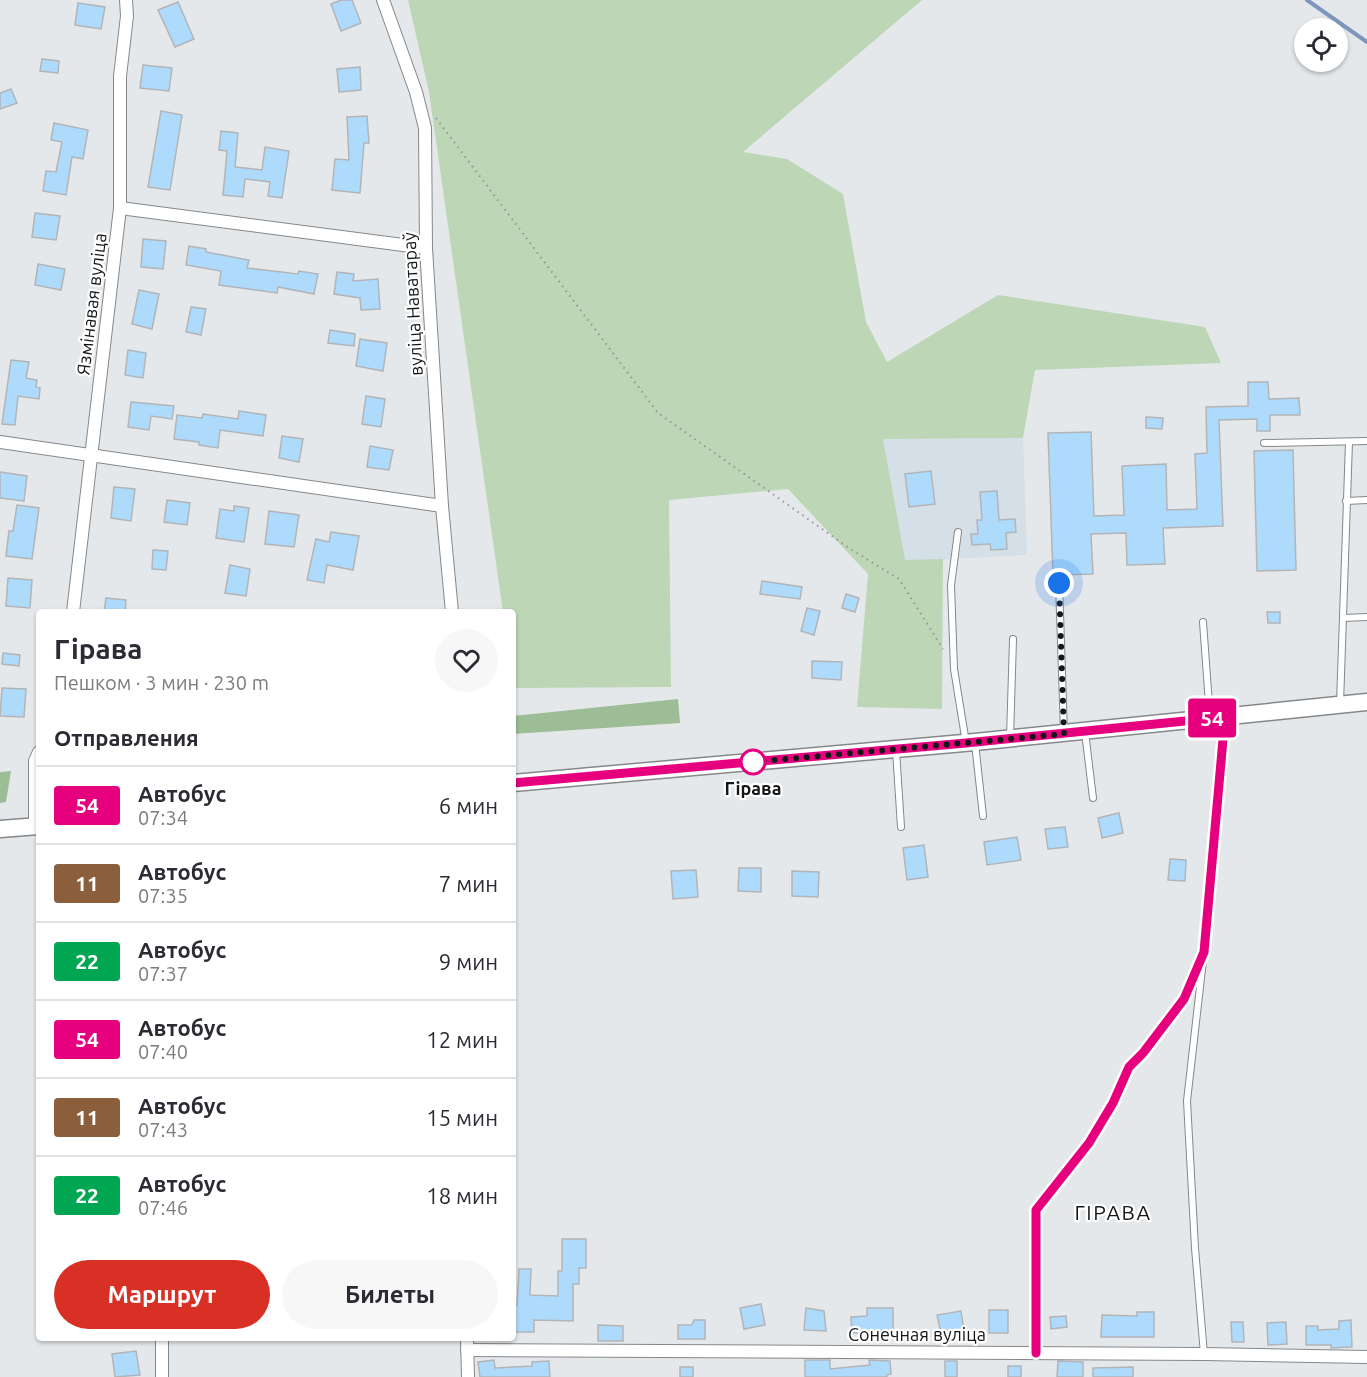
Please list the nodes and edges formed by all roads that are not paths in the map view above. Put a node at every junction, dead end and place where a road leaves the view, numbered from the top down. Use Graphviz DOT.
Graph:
graph roads {
  1 [pos="126,0"];
  2 [pos="383,0"];
  3 [pos="120,208"];
  4 [pos="426,248"];
  5 [pos="1367,441"];
  6 [pos="0,442"];
  7 [pos="1349,442"];
  8 [pos="1264,443"];
  9 [pos="92,454"];
  10 [pos="1367,500"];
  11 [pos="1346,501"];
  12 [pos="441,506"];
  13 [pos="958,532"];
  14 [pos="1059,583"];
  15 [pos="73,609"];
  16 [pos="453,609"];
  17 [pos="1367,617"];
  18 [pos="1343,618"];
  19 [pos="1203,622"];
  20 [pos="1013,639"];
  21 [pos="1367,702"];
  22 [pos="1340,704"];
  23 [pos="1217,718"];
  24 [pos="1085,731"];
  25 [pos="1064,734"];
  26 [pos="1010,739"];
  27 [pos="971,743"];
  28 [pos="896,749"];
  29 [pos="36,759"];
  30 [pos="516,783"];
  31 [pos="36,794"];
  32 [pos="1093,798"];
  33 [pos="983,816"];
  34 [pos="36,827"];
  35 [pos="901,827"];
  36 [pos="0,830"];
  37 [pos="1204,952"];
  38 [pos="162,1341"];
  39 [pos="467,1344"];
  40 [pos="1036,1353"];
  41 [pos="1204,1354"];
  42 [pos="1367,1357"];
  43 [pos="162,1377"];
  44 [pos="468,1377"];
  1 -- 3 [label="street, Язмінавая вуліца"];
  2 -- 4 [label="street, вуліца Наватараў"];
  3 -- 4 [label="street"];
  3 -- 9 [label="street, Язмінавая вуліца"];
  4 -- 12 [label="street, вуліца Наватараў"];
  5 -- 7 [label="lane"];
  6 -- 9 [label="street"];
  7 -- 8 [label="lane"];
  7 -- 11 [label="lane"];
  9 -- 12 [label="street"];
  9 -- 15 [label="street, Язмінавая вуліца"];
  10 -- 11 [label="lane"];
  11 -- 18 [label="lane"];
  12 -- 16 [label="street, вуліца Наватараў"];
  13 -- 27 [label="lane"];
  14 -- 25 [label="lane"];
  17 -- 18 [label="lane"];
  18 -- 22 [label="lane"];
  19 -- 23 [label="lane"];
  20 -- 26 [label="lane"];
  21 -- 22 [label="main road"];
  22 -- 23 [label="main road"];
  23 -- 24 [label="main road"];
  23 -- 37 [label="lane"];
  24 -- 25 [label="main road"];
  24 -- 32 [label="lane"];
  25 -- 26 [label="main road"];
  26 -- 27 [label="main road"];
  27 -- 28 [label="main road"];
  27 -- 33 [label="lane"];
  28 -- 30 [label="main road"];
  28 -- 35 [label="lane"];
  29 -- 31 [label="street"];
  34 -- 36 [label="main road"];
  37 -- 40 [label="lane"];
  37 -- 41 [label="lane"];
  38 -- 43 [label="street"];
  39 -- 40 [label="street, Сонечная вуліца"];
  39 -- 44 [label="street"];
  40 -- 41 [label="street, Сонечная вуліца"];
  41 -- 42 [label="street, Сонечная вуліца"];
}
